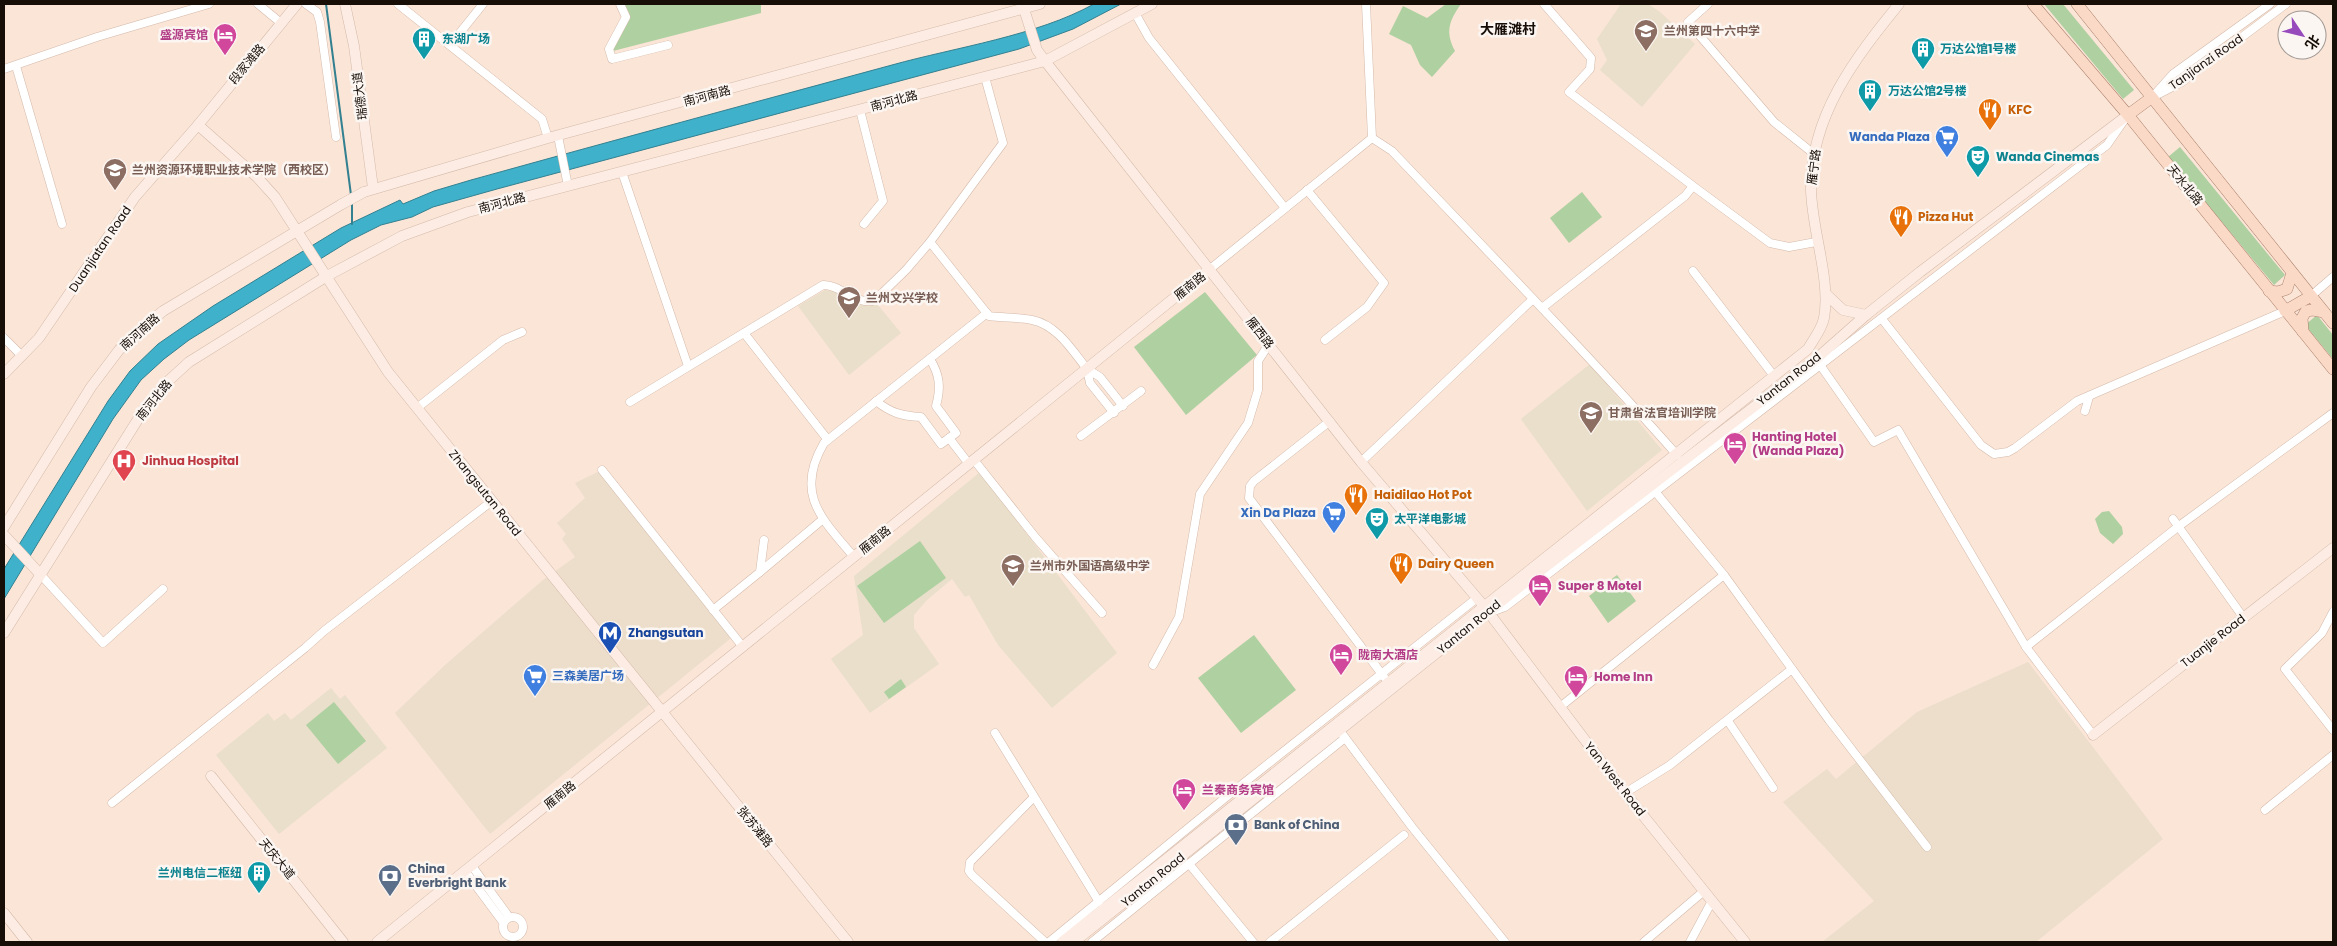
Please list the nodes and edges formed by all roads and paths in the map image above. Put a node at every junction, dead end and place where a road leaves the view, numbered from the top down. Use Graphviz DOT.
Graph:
graph roads {
  1 [pos="209,4"];
  2 [pos="258,4"];
  3 [pos="297,4"];
  4 [pos="306,4"];
  5 [pos="345,4"];
  6 [pos="398,4"];
  7 [pos="483,4"];
  8 [pos="620,4"];
  9 [pos="1040,4"];
  10 [pos="1152,4"];
  11 [pos="1366,4"];
  12 [pos="1544,4"];
  13 [pos="1708,4"];
  14 [pos="1899,4"];
  15 [pos="2033,4"];
  16 [pos="2077,4"];
  17 [pos="2270,4"];
  18 [pos="2286,4"];
  19 [pos="1024,9"];
  20 [pos="1135,13"];
  21 [pos="281,23"];
  22 [pos="450,45"];
  23 [pos="668,45"];
  24 [pos="1045,61"];
  25 [pos="16,66"];
  26 [pos="4,70"];
  27 [pos="985,77"];
  28 [pos="2151,98"];
  29 [pos="860,110"];
  30 [pos="2128,115"];
  31 [pos="198,125"];
  32 [pos="336,137"];
  33 [pos="553,137"];
  34 [pos="1372,138"];
  35 [pos="1814,154"];
  36 [pos="622,172"];
  37 [pos="568,186"];
  38 [pos="1693,186"];
  39 [pos="369,190"];
  40 [pos="1307,190"];
  41 [pos="1285,208"];
  42 [pos="62,224"];
  43 [pos="864,224"];
  44 [pos="297,230"];
  45 [pos="930,242"];
  46 [pos="1816,242"];
  47 [pos="1210,269"];
  48 [pos="1693,271"];
  49 [pos="2292,273"];
  50 [pos="327,276"];
  51 [pos="2333,277"];
  52 [pos="2269,291"];
  53 [pos="1826,294"];
  54 [pos="2311,296"];
  55 [pos="1533,299"];
  56 [pos="1542,308"];
  57 [pos="2285,311"];
  58 [pos="2324,312"];
  59 [pos="987,314"];
  60 [pos="1866,315"];
  61 [pos="1882,319"];
  62 [pos="2333,323"];
  63 [pos="522,332"];
  64 [pos="2302,332"];
  65 [pos="744,333"];
  66 [pos="4,338"];
  67 [pos="1325,340"];
  68 [pos="1269,344"];
  69 [pos="1808,349"];
  70 [pos="22,356"];
  71 [pos="930,358"];
  72 [pos="1818,362"];
  73 [pos="688,366"];
  74 [pos="1087,369"];
  75 [pos="2333,369"];
  76 [pos="4,374"];
  77 [pos="1774,376"];
  78 [pos="1141,391"];
  79 [pos="2089,397"];
  80 [pos="876,401"];
  81 [pos="630,402"];
  82 [pos="1123,406"];
  83 [pos="417,408"];
  84 [pos="2085,411"];
  85 [pos="1114,413"];
  86 [pos="2333,413"];
  87 [pos="1330,421"];
  88 [pos="1081,436"];
  89 [pos="949,438"];
  90 [pos="828,440"];
  91 [pos="1677,455"];
  92 [pos="971,462"];
  93 [pos="1361,462"];
  94 [pos="602,470"];
  95 [pos="1651,485"];
  96 [pos="492,501"];
  97 [pos="2173,519"];
  98 [pos="822,520"];
  99 [pos="2179,526"];
  100 [pos="4,528"];
  101 [pos="4,535"];
  102 [pos="764,540"];
  103 [pos="2333,548"];
  104 [pos="854,557"];
  105 [pos="37,570"];
  106 [pos="760,572"];
  107 [pos="1724,575"];
  108 [pos="163,589"];
  109 [pos="1483,605"];
  110 [pos="713,610"];
  111 [pos="2333,612"];
  112 [pos="1102,613"];
  113 [pos="2243,617"];
  114 [pos="4,634"];
  115 [pos="743,647"];
  116 [pos="2026,648"];
  117 [pos="1153,666"];
  118 [pos="1792,669"];
  119 [pos="1385,678"];
  120 [pos="1560,707"];
  121 [pos="663,712"];
  122 [pos="1728,721"];
  123 [pos="2333,730"];
  124 [pos="1340,731"];
  125 [pos="995,733"];
  126 [pos="2093,735"];
  127 [pos="2333,756"];
  128 [pos="211,776"];
  129 [pos="1773,788"];
  130 [pos="1625,792"];
  131 [pos="1033,798"];
  132 [pos="112,803"];
  133 [pos="2265,810"];
  134 [pos="1404,835"];
  135 [pos="1927,847"];
  136 [pos="1190,864"];
  137 [pos="1167,868"];
  138 [pos="468,869"];
  139 [pos="1174,876"];
  140 [pos="1704,891"];
  141 [pos="1712,901"];
  142 [pos="1099,902"];
  143 [pos="4,913"];
  144 [pos="506,920"];
  145 [pos="519,935"];
  146 [pos="27,942"];
  147 [pos="343,942"];
  148 [pos="377,942"];
  149 [pos="525,942"];
  150 [pos="848,942"];
  151 [pos="1045,942"];
  152 [pos="1049,942"];
  153 [pos="1062,942"];
  154 [pos="1074,942"];
  155 [pos="1092,942"];
  156 [pos="1253,942"];
  157 [pos="1270,942"];
  158 [pos="1505,942"];
  159 [pos="1644,942"];
  160 [pos="1690,942"];
  161 [pos="1745,942"];
  1 -- 25 [label="street"];
  2 -- 21 [label="street"];
  3 -- 21 [label="main road, 段家滩路"];
  4 -- 32 [label="street"];
  5 -- 39 [label="main road, 瑞德大道"];
  6 -- 22 [label="street"];
  7 -- 22 [label="street"];
  8 -- 23 [label="street"];
  9 -- 19 [label="main road, 南河南路"];
  10 -- 20 [label="main road, 南河北路"];
  11 -- 34 [label="street"];
  12 -- 38 [label="street"];
  13 -- 35 [label="street"];
  14 -- 35 [label="main road, 雁宁路"];
  15 -- 30 [label="main road, 天水北路"];
  16 -- 28 [label="main road"];
  17 -- 28 [label="street, Tanjianzi Road"];
  18 -- 28 [label="street, Tanjianzi Road"];
  19 -- 24 [label="main road, 雁西路"];
  19 -- 33 [label="main road, 南河南路"];
  20 -- 24 [label="main road, 南河北路"];
  20 -- 41 [label="street"];
  21 -- 31 [label="main road, 段家滩路"];
  22 -- 33 [label="street"];
  24 -- 27 [label="main road, 南河北路"];
  24 -- 47 [label="main road, 雁西路"];
  25 -- 26 [label="street"];
  25 -- 42 [label="street"];
  27 -- 29 [label="main road, 南河北路"];
  27 -- 45 [label="street"];
  28 -- 30 [label="main road"];
  28 -- 49 [label="main road"];
  29 -- 36 [label="main road, 南河北路"];
  29 -- 43 [label="street"];
  30 -- 52 [label="main road, 天水北路"];
  30 -- 60 [label="main road, Yantan Road"];
  30 -- 61 [label="street"];
  31 -- 44 [label="main road"];
  31 -- 70 [label="main road, Duanjiatan Road"];
  33 -- 37 [label="street"];
  33 -- 39 [label="main road, 南河南路"];
  34 -- 40 [label="street, 雁南路"];
  34 -- 55 [label="street"];
  35 -- 46 [label="main road, 雁宁路"];
  36 -- 37 [label="main road, 南河北路"];
  36 -- 73 [label="street"];
  37 -- 50 [label="main road, 南河北路"];
  38 -- 46 [label="street"];
  38 -- 56 [label="street"];
  39 -- 44 [label="main road, 南河南路, bridge"];
  40 -- 41 [label="street, 雁南路"];
  40 -- 67 [label="street"];
  41 -- 47 [label="street, 雁南路"];
  44 -- 50 [label="main road, Zhangsutan Road"];
  44 -- 100 [label="main road, 南河南路"];
  45 -- 59 [label="street"];
  45 -- 65 [label="street"];
  46 -- 53 [label="main road, 雁宁路"];
  47 -- 68 [label="main road, 雁西路"];
  47 -- 74 [label="main road, 雁南路"];
  48 -- 77 [label="street"];
  49 -- 52 [label="main road"];
  49 -- 54 [label="main road"];
  50 -- 83 [label="main road, Zhangsutan Road"];
  50 -- 105 [label="main road, 南河北路"];
  51 -- 54 [label="street"];
  52 -- 57 [label="main road, 天水北路"];
  53 -- 60 [label="main road"];
  53 -- 69 [label="main road, 雁宁路"];
  54 -- 57 [label="main road"];
  54 -- 58 [label="main road"];
  55 -- 56 [label="street"];
  55 -- 93 [label="street"];
  56 -- 91 [label="street"];
  57 -- 64 [label="main road, 天水北路"];
  57 -- 79 [label="street"];
  58 -- 62 [label="main road"];
  58 -- 64 [label="main road"];
  59 -- 71 [label="street"];
  59 -- 74 [label="street"];
  60 -- 72 [label="main road, Yantan Road"];
  61 -- 72 [label="street"];
  61 -- 79 [label="street"];
  63 -- 83 [label="street"];
  64 -- 75 [label="main road, 天水北路"];
  65 -- 73 [label="street"];
  65 -- 90 [label="street"];
  66 -- 70 [label="street"];
  68 -- 87 [label="main road, 雁西路"];
  68 -- 117 [label="street"];
  69 -- 77 [label="main road, Yantan Road"];
  70 -- 76 [label="main road, Duanjiatan Road"];
  71 -- 80 [label="street"];
  71 -- 89 [label="street"];
  72 -- 95 [label="main road, Yantan Road"];
  72 -- 116 [label="street"];
  73 -- 81 [label="street"];
  74 -- 82 [label="street"];
  74 -- 85 [label="street"];
  74 -- 92 [label="main road, 雁南路"];
  77 -- 91 [label="main road, Yantan Road"];
  78 -- 82 [label="street"];
  79 -- 84 [label="street"];
  80 -- 89 [label="street"];
  80 -- 90 [label="street"];
  82 -- 85 [label="street"];
  83 -- 96 [label="main road, Zhangsutan Road"];
  85 -- 88 [label="street"];
  86 -- 99 [label="street"];
  87 -- 93 [label="main road, 雁西路"];
  87 -- 119 [label="street"];
  89 -- 92 [label="street"];
  90 -- 98 [label="street"];
  91 -- 95 [label="main road, Yantan Road"];
  92 -- 104 [label="main road, 雁南路"];
  92 -- 112 [label="street"];
  93 -- 109 [label="main road, 雁西路"];
  94 -- 110 [label="street"];
  95 -- 107 [label="street"];
  95 -- 109 [label="main road, Yantan Road"];
  96 -- 121 [label="main road, Zhangsutan Road"];
  96 -- 132 [label="street"];
  97 -- 99 [label="street"];
  98 -- 104 [label="street"];
  98 -- 106 [label="street"];
  99 -- 113 [label="street"];
  99 -- 116 [label="street"];
  101 -- 105 [label="main road"];
  102 -- 106 [label="street"];
  103 -- 113 [label="main road, Tuanjie Road"];
  104 -- 115 [label="main road, 雁南路"];
  105 -- 108 [label="street"];
  105 -- 114 [label="main road, 南河北路"];
  106 -- 110 [label="street"];
  107 -- 118 [label="street"];
  107 -- 120 [label="street"];
  109 -- 119 [label="main road, Yantan Road"];
  109 -- 120 [label="main road, Yan West Road"];
  109 -- 124 [label="main road, Yantan Road"];
  110 -- 115 [label="street"];
  111 -- 123 [label="street"];
  113 -- 126 [label="main road, Tuanjie Road"];
  115 -- 121 [label="main road, 雁南路"];
  116 -- 126 [label="street"];
  118 -- 122 [label="street"];
  118 -- 135 [label="street"];
  119 -- 124 [label="main road, Yantan Road"];
  119 -- 142 [label="street, Yantan Road"];
  120 -- 130 [label="main road, Yan West Road"];
  121 -- 138 [label="main road, 雁南路"];
  121 -- 150 [label="main road, 张苏滩路"];
  122 -- 129 [label="street"];
  122 -- 130 [label="street"];
  124 -- 136 [label="street, Yantan Road"];
  124 -- 137 [label="main road, Yantan Road"];
  124 -- 153 [label="main road, Yantan Road"];
  124 -- 158 [label="street"];
  125 -- 131 [label="street"];
  127 -- 133 [label="street"];
  128 -- 147 [label="main road, 天庆大道"];
  130 -- 140 [label="main road, Yan West Road"];
  131 -- 142 [label="street"];
  131 -- 151 [label="street"];
  134 -- 157 [label="street"];
  136 -- 139 [label="street, Yantan Road"];
  136 -- 156 [label="street"];
  137 -- 139 [label="street"];
  137 -- 154 [label="main road, Yantan Road"];
  138 -- 144 [label="street"];
  138 -- 148 [label="main road, 雁南路"];
  139 -- 155 [label="street, Yantan Road"];
  140 -- 141 [label="main road, Yan West Road"];
  140 -- 159 [label="street"];
  141 -- 160 [label="street"];
  141 -- 161 [label="main road, Yan West Road"];
  142 -- 152 [label="street, Yantan Road"];
  143 -- 146 [label="main road"];
  144 -- 145 [label="street"];
  144 -- 145 [label="street"];
  145 -- 149 [label="street"];
}
